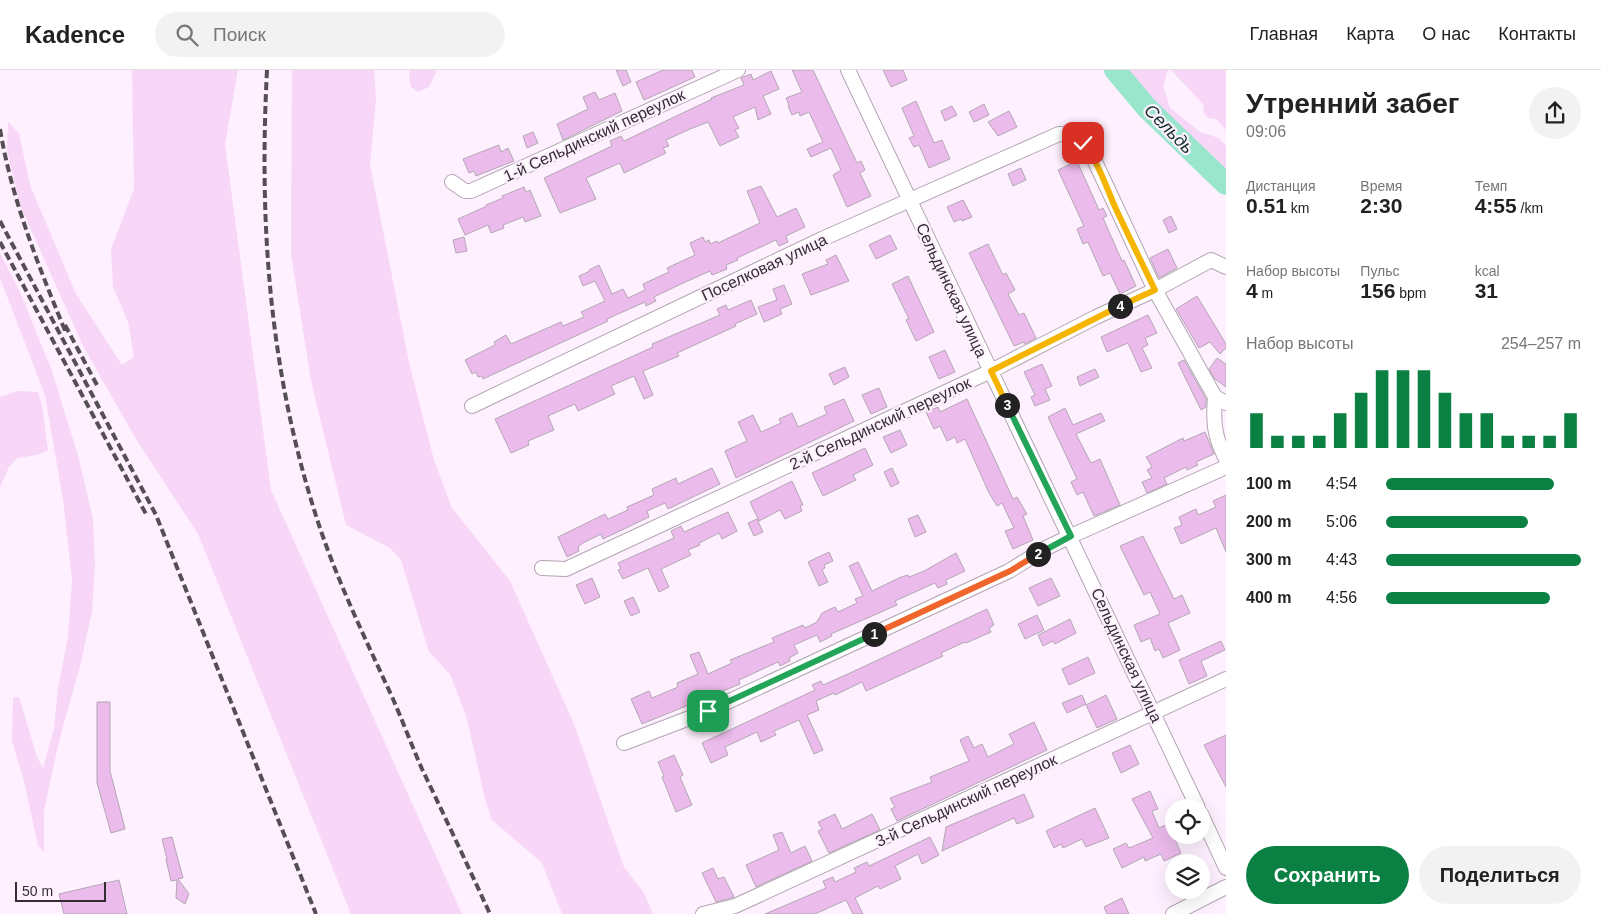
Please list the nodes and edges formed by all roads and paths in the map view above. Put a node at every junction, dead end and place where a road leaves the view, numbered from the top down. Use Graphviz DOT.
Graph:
graph roads {
  1 [pos="738,70"];
  2 [pos="848,70"];
  3 [pos="452,182"];
  4 [pos="910,200"];
  5 [pos="1226,267"];
  6 [pos="1155,290"];
  7 [pos="991,371"];
  8 [pos="1220,400"];
  9 [pos="472,406"];
  10 [pos="1226,459"];
  11 [pos="1226,467"];
  12 [pos="1071,536"];
  13 [pos="542,568"];
  14 [pos="1226,679"];
  15 [pos="1155,712"];
  16 [pos="624,743"];
  17 [pos="1194,799"];
  18 [pos="1210,833"];
  19 [pos="1226,868"];
  20 [pos="1226,887"];
  21 [pos="704,914"];
  22 [pos="1173,914"];
  1 -- 3 [label="street, 1-й Сельдинский переулок"];
  2 -- 4 [label="street, Сельдинская улица"];
  4 -- 6 [label="street, Поселковая улица"];
  4 -- 7 [label="street, Сельдинская улица"];
  4 -- 9 [label="street, Поселковая улица"];
  5 -- 6 [label="street, 2-й Сельдинский переулок"];
  6 -- 7 [label="street, 2-й Сельдинский переулок"];
  6 -- 8 [label="street"];
  7 -- 12 [label="street, Сельдинская улица"];
  7 -- 13 [label="street, 2-й Сельдинский переулок"];
  8 -- 10 [label="street"];
  11 -- 12 [label="street"];
  12 -- 15 [label="street, Сельдинская улица"];
  12 -- 16 [label="street"];
  14 -- 15 [label="street, 3-й Сельдинский переулок"];
  15 -- 17 [label="street, Сельдинская улица"];
  15 -- 21 [label="street, 3-й Сельдинский переулок"];
  18 -- 19 [label="street"];
  20 -- 22 [label="street"];
}
